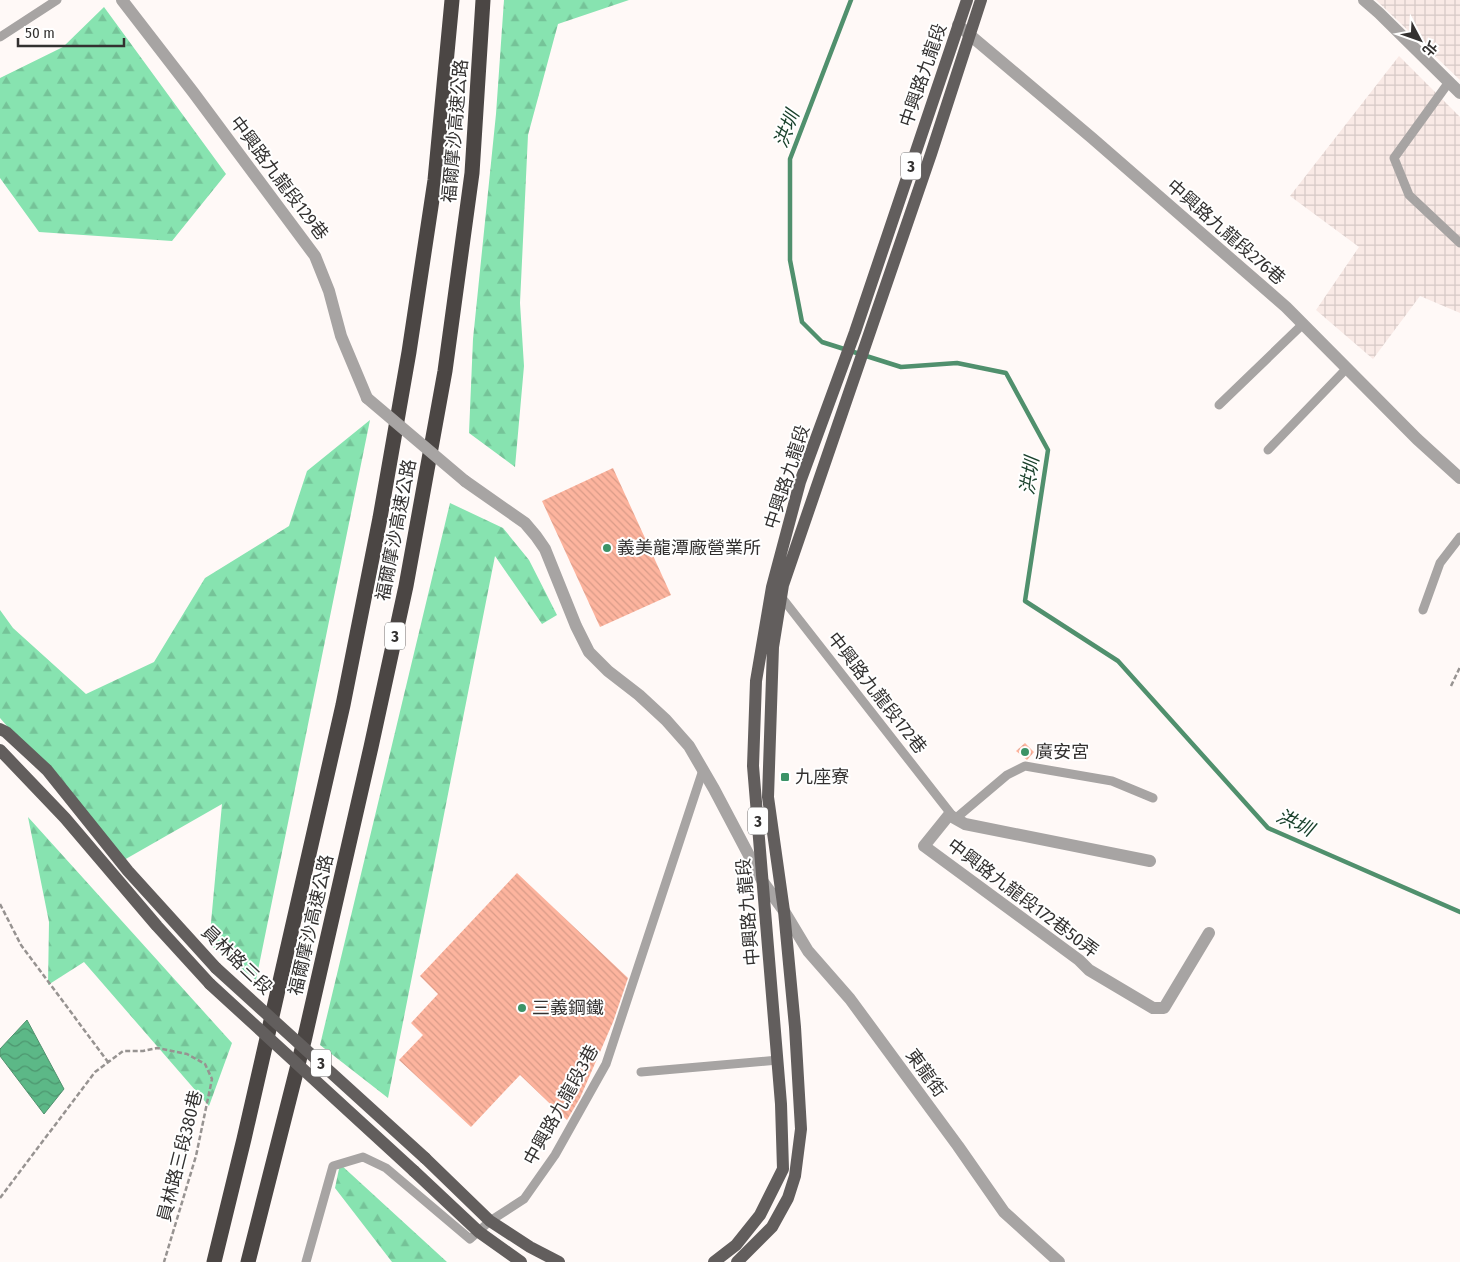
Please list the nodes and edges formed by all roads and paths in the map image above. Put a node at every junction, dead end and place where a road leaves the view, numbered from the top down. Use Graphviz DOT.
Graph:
graph roads {
  1 [pos="57,0"];
  2 [pos="122,0"];
  3 [pos="452,0"];
  4 [pos="483,0"];
  5 [pos="966,0"];
  6 [pos="981,0"];
  7 [pos="1364,0"];
  8 [pos="958,25"];
  9 [pos="970,35"];
  10 [pos="0,37"];
  11 [pos="1449,82"];
  12 [pos="1460,93"];
  13 [pos="1460,243"];
  14 [pos="1302,324"];
  15 [pos="1346,368"];
  16 [pos="1219,405"];
  17 [pos="1268,450"];
  18 [pos="1460,478"];
  19 [pos="1460,538"];
  20 [pos="772,587"];
  21 [pos="781,596"];
  22 [pos="1423,610"];
  23 [pos="1460,667"];
  24 [pos="1451,686"];
  25 [pos="0,729"];
  26 [pos="0,750"];
  27 [pos="703,770"];
  28 [pos="1153,798"];
  29 [pos="955,820"];
  30 [pos="1150,861"];
  31 [pos="763,882"];
  32 [pos="0,904"];
  33 [pos="784,911"];
  34 [pos="1209,933"];
  35 [pos="778,1060"];
  36 [pos="108,1062"];
  37 [pos="641,1072"];
  38 [pos="0,1198"];
  39 [pos="490,1221"];
  40 [pos="479,1232"];
  41 [pos="164,1262"];
  42 [pos="214,1262"];
  43 [pos="248,1262"];
  44 [pos="306,1262"];
  45 [pos="521,1262"];
  46 [pos="560,1262"];
  47 [pos="714,1262"];
  48 [pos="737,1262"];
  49 [pos="1059,1262"];
  1 -- 10 [label="lane"];
  2 -- 27 [label="street, 中興路九龍段129巷, bridge"];
  3 -- 42 [label="highway, 福爾摩沙高速公路 / 3"];
  4 -- 43 [label="highway, 福爾摩沙高速公路 / 3"];
  5 -- 8 [label="main road, 中興路九龍段 / 3"];
  6 -- 9 [label="main road, 中興路九龍段 / 3"];
  7 -- 11 [label="street"];
  8 -- 9 [label="street, 中興路九龍段276巷"];
  8 -- 20 [label="main road, 中興路九龍段 / 3"];
  9 -- 14 [label="street, 中興路九龍段276巷"];
  9 -- 21 [label="main road, 中興路九龍段 / 3"];
  11 -- 12 [label="street"];
  11 -- 13 [label="lane"];
  14 -- 15 [label="street, 中興路九龍段276巷"];
  14 -- 16 [label="lane"];
  15 -- 17 [label="lane"];
  15 -- 18 [label="street, 中興路九龍段276巷"];
  19 -- 22 [label="lane"];
  20 -- 21 [label="lane, 中興路九龍段172巷"];
  20 -- 31 [label="main road, 中興路九龍段 / 3"];
  21 -- 29 [label="lane, 中興路九龍段172巷"];
  21 -- 33 [label="main road, 中興路九龍段 / 3"];
  23 -- 24 [label="path"];
  25 -- 39 [label="main road, 員林路三段 / 3, bridge"];
  26 -- 40 [label="main road, 員林路三段 / 3, bridge"];
  27 -- 31 [label="street"];
  27 -- 39 [label="lane, 中興路九龍段3巷"];
  28 -- 29 [label="lane"];
  29 -- 30 [label="street, 中興路九龍段172巷50弄"];
  29 -- 34 [label="street, 中興路九龍段172巷50弄"];
  31 -- 33 [label="street, 東龍街"];
  31 -- 35 [label="main road, 中興路九龍段 / 3"];
  32 -- 36 [label="path"];
  33 -- 48 [label="main road, 中興路九龍段 / 3"];
  33 -- 49 [label="street, 東龍街"];
  35 -- 37 [label="lane"];
  35 -- 47 [label="main road, 中興路九龍段 / 3"];
  36 -- 38 [label="path, 員林路三段380巷"];
  36 -- 41 [label="path, 員林路三段380巷"];
  39 -- 40 [label="lane, 中興路九龍段3巷"];
  39 -- 46 [label="main road, 3"];
  40 -- 44 [label="lane"];
  40 -- 45 [label="main road, 3"];
}
